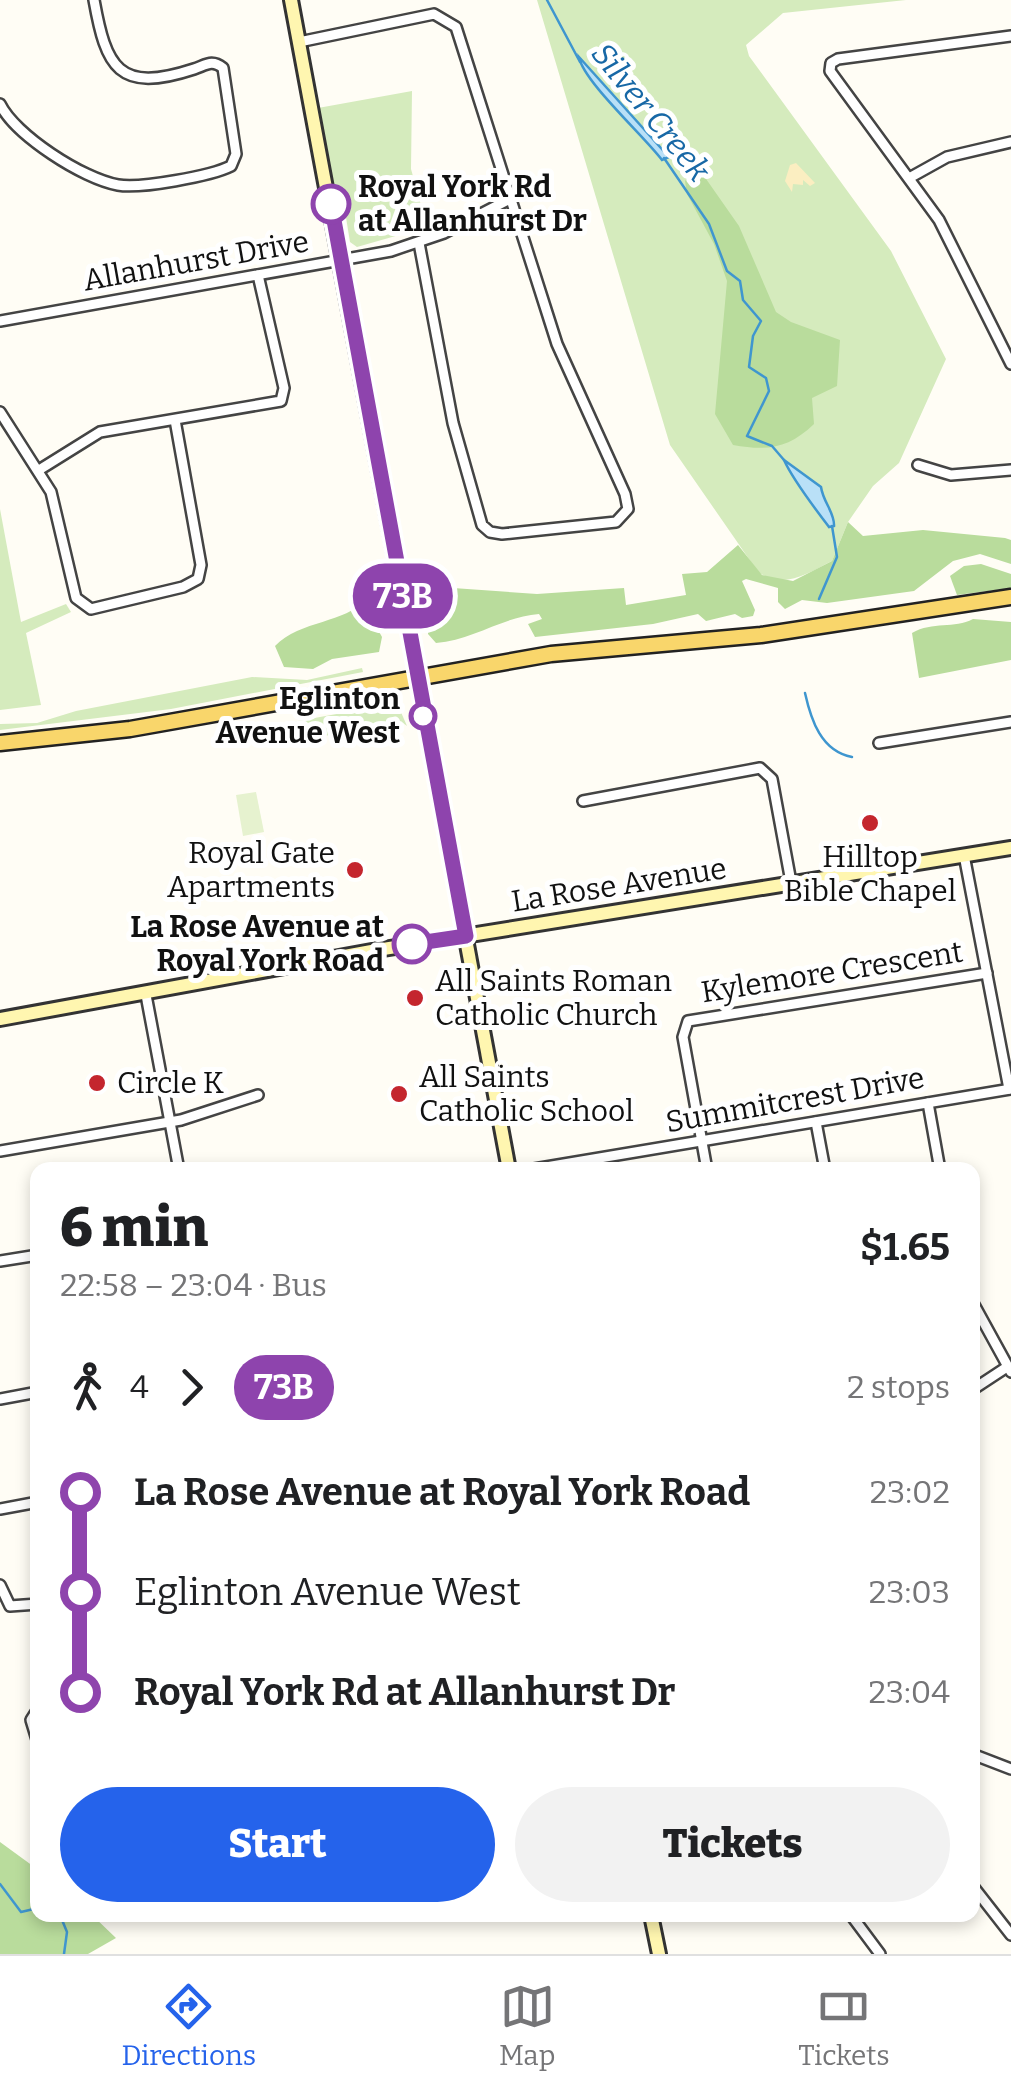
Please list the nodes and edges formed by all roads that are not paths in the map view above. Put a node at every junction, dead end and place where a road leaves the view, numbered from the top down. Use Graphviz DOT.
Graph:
graph roads {
  1 [pos="94,0"];
  2 [pos="291,0"];
  3 [pos="1011,36"];
  4 [pos="299,42"];
  5 [pos="0,104"];
  6 [pos="1011,142"];
  7 [pos="911,177"];
  8 [pos="510,199"];
  9 [pos="419,244"];
  10 [pos="341,260"];
  11 [pos="258,275"];
  12 [pos="0,321"];
  13 [pos="1011,364"];
  14 [pos="0,412"];
  15 [pos="175,420"];
  16 [pos="918,465"];
  17 [pos="40,470"];
  18 [pos="1011,470"];
  19 [pos="1011,597"];
  20 [pos="416,678"];
  21 [pos="1011,722"];
  22 [pos="0,743"];
  23 [pos="879,743"];
  24 [pos="583,801"];
  25 [pos="1011,848"];
  26 [pos="964,855"];
  27 [pos="791,882"];
  28 [pos="466,936"];
  29 [pos="986,973"];
  30 [pos="146,994"];
  31 [pos="0,1019"];
  32 [pos="1010,1089"];
  33 [pos="258,1095"];
  34 [pos="928,1103"];
  35 [pos="170,1122"];
  36 [pos="816,1122"];
  37 [pos="702,1142"];
  38 [pos="0,1151"];
  39 [pos="178,1162"];
  40 [pos="508,1162"];
  41 [pos="608,1162"];
  42 [pos="706,1162"];
  43 [pos="824,1162"];
  44 [pos="939,1162"];
  45 [pos="30,1256"];
  46 [pos="0,1261"];
  47 [pos="980,1315"];
  48 [pos="1009,1370"];
  49 [pos="980,1386"];
  50 [pos="30,1393"];
  51 [pos="0,1398"];
  52 [pos="30,1503"];
  53 [pos="0,1509"];
  54 [pos="0,1585"];
  55 [pos="30,1605"];
  56 [pos="980,1757"];
  57 [pos="1011,1769"];
  58 [pos="980,1895"];
  59 [pos="652,1922"];
  60 [pos="856,1922"];
  61 [pos="1011,1935"];
  62 [pos="659,1954"];
  63 [pos="880,1954"];
  1 -- 5 [label="street"];
  2 -- 4 [label="main road"];
  3 -- 7 [label="street"];
  4 -- 8 [label="street"];
  4 -- 10 [label="main road"];
  6 -- 7 [label="street"];
  7 -- 13 [label="street"];
  8 -- 9 [label="street, Allanhurst Drive"];
  8 -- 9 [label="street"];
  9 -- 10 [label="street, Allanhurst Drive"];
  10 -- 11 [label="street, Allanhurst Drive"];
  10 -- 20 [label="main road"];
  11 -- 12 [label="street, Allanhurst Drive"];
  11 -- 15 [label="street"];
  14 -- 17 [label="street"];
  15 -- 17 [label="street"];
  15 -- 17 [label="street"];
  16 -- 18 [label="street"];
  19 -- 20 [label="main road"];
  20 -- 22 [label="main road"];
  20 -- 28 [label="main road"];
  21 -- 23 [label="street"];
  24 -- 27 [label="street"];
  25 -- 26 [label="main road, La Rose Avenue"];
  26 -- 27 [label="main road, La Rose Avenue"];
  26 -- 29 [label="street"];
  27 -- 28 [label="main road, La Rose Avenue"];
  28 -- 30 [label="main road, La Rose Avenue"];
  28 -- 40 [label="main road"];
  29 -- 32 [label="street"];
  29 -- 37 [label="street, Kylemore Crescent"];
  30 -- 31 [label="main road, La Rose Avenue"];
  30 -- 35 [label="street"];
  32 -- 34 [label="street, Summitcrest Drive"];
  33 -- 35 [label="street"];
  34 -- 36 [label="street, Summitcrest Drive"];
  34 -- 44 [label="street"];
  35 -- 38 [label="street"];
  35 -- 39 [label="street"];
  36 -- 37 [label="street, Summitcrest Drive"];
  36 -- 43 [label="street"];
  37 -- 41 [label="street, Summitcrest Drive"];
  37 -- 42 [label="street"];
  45 -- 46 [label="street"];
  47 -- 48 [label="street"];
  48 -- 49 [label="street"];
  50 -- 51 [label="street"];
  52 -- 53 [label="street"];
  54 -- 55 [label="street"];
  56 -- 57 [label="street"];
  58 -- 61 [label="street"];
  59 -- 62 [label="main road"];
  60 -- 63 [label="street"];
}
